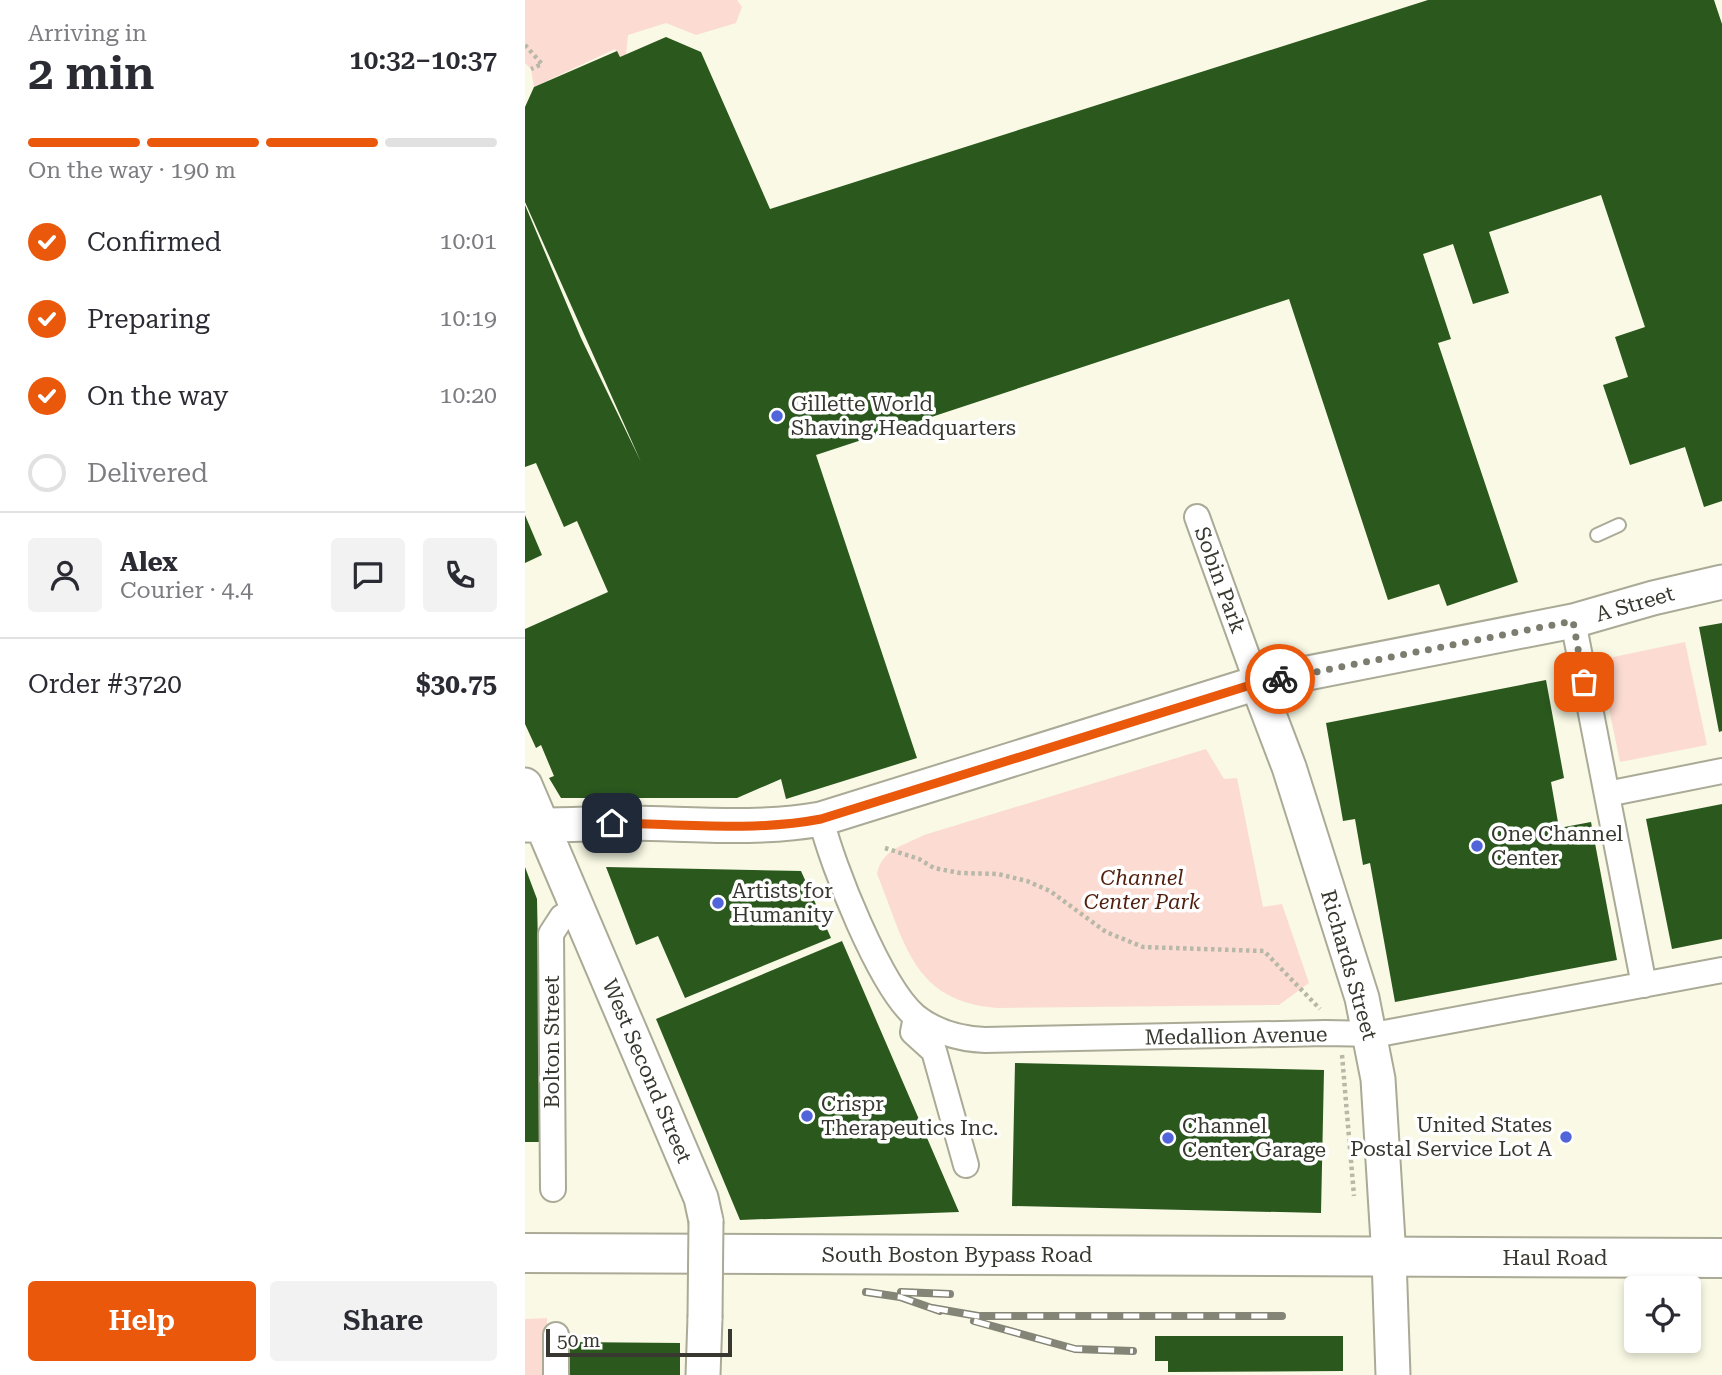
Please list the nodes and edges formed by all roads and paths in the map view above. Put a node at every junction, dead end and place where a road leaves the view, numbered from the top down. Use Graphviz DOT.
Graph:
graph roads {
  1 [pos="525,45"];
  2 [pos="531,69"];
  3 [pos="1197,517"];
  4 [pos="1619,525"];
  5 [pos="1597,535"];
  6 [pos="1722,582"];
  7 [pos="1573,621"];
  8 [pos="1257,683"];
  9 [pos="1722,771"];
  10 [pos="525,785"];
  11 [pos="1607,794"];
  12 [pos="821,819"];
  13 [pos="534,825"];
  14 [pos="885,848"];
  15 [pos="578,908"];
  16 [pos="1722,970"];
  17 [pos="1644,985"];
  18 [pos="1320,1009"];
  19 [pos="916,1017"];
  20 [pos="1370,1035"];
  21 [pos="1342,1078"];
  22 [pos="966,1165"];
  23 [pos="553,1189"];
  24 [pos="1354,1199"];
  25 [pos="525,1253"];
  26 [pos="1389,1258"];
  27 [pos="1722,1258"];
  28 [pos="556,1335"];
  29 [pos="704,1373"];
  30 [pos="556,1375"];
  31 [pos="1393,1375"];
  1 -- 2 [label="path"];
  3 -- 8 [label="street, Sobin Park"];
  4 -- 5 [label="lane"];
  6 -- 7 [label="main road, A Street"];
  7 -- 8 [label="main road, A Street"];
  7 -- 11 [label="street"];
  8 -- 12 [label="main road, A Street"];
  8 -- 20 [label="main road, Richards Street"];
  9 -- 11 [label="street"];
  10 -- 13 [label="main road, West Second Street"];
  11 -- 17 [label="street"];
  12 -- 13 [label="main road, A Street"];
  12 -- 19 [label="street"];
  13 -- 15 [label="main road, West Second Street"];
  14 -- 18 [label="path"];
  15 -- 23 [label="street, Bolton Street"];
  15 -- 29 [label="main road, West Second Street, bridge"];
  16 -- 17 [label="street, Medallion Avenue"];
  17 -- 20 [label="street, Medallion Avenue"];
  19 -- 20 [label="street, Medallion Avenue"];
  19 -- 22 [label="street"];
  20 -- 26 [label="main road, Richards Street"];
  21 -- 24 [label="path"];
  25 -- 26 [label="main road, South Boston Bypass Road"];
  26 -- 27 [label="main road, Haul Road"];
  26 -- 31 [label="main road, Richards Street"];
  28 -- 30 [label="street"];
}
